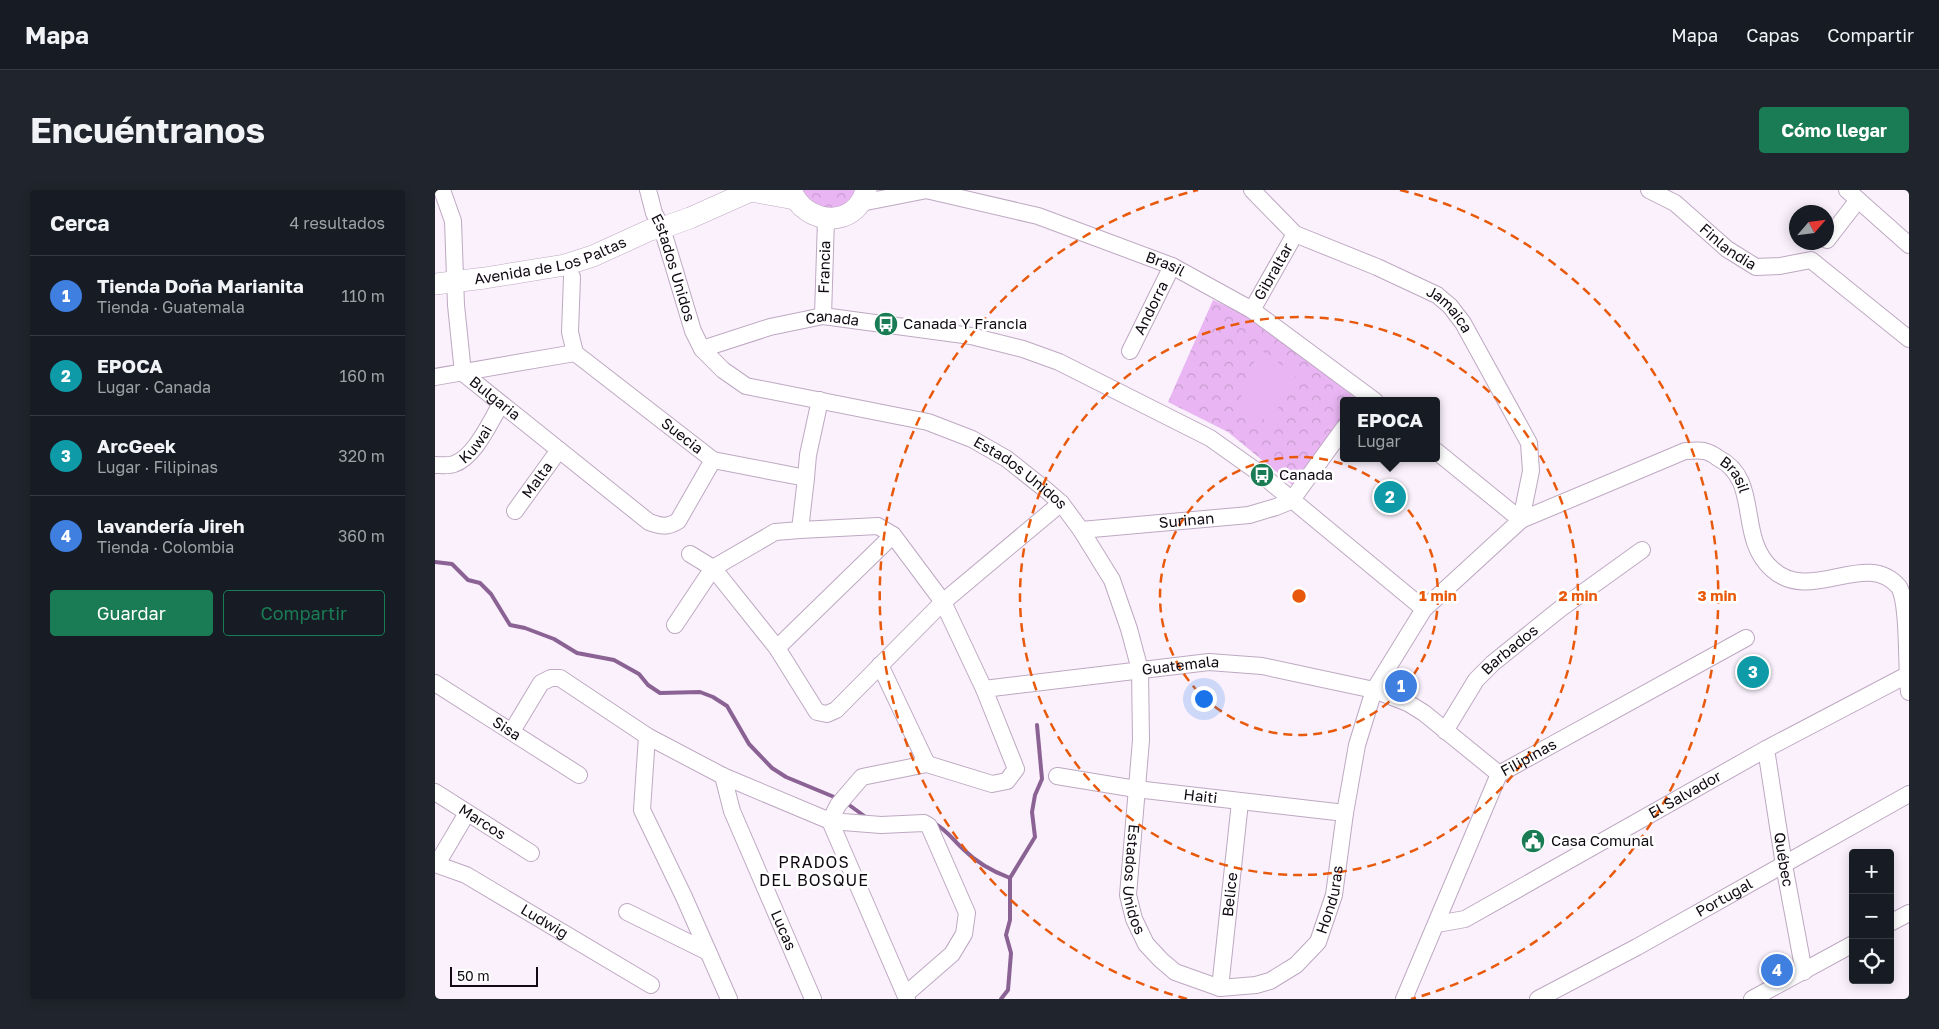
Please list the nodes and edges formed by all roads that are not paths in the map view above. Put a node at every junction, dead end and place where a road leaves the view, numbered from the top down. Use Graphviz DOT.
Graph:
graph roads {
  1 [pos="649,190"];
  2 [pos="752,190"];
  3 [pos="926,190"];
  4 [pos="1252,190"];
  5 [pos="1649,190"];
  6 [pos="441,194"];
  7 [pos="793,195"];
  8 [pos="1852,195"];
  9 [pos="864,196"];
  10 [pos="826,219"];
  11 [pos="1834,227"];
  12 [pos="663,228"];
  13 [pos="1295,234"];
  14 [pos="1909,245"];
  15 [pos="1819,250"];
  16 [pos="1811,260"];
  17 [pos="1172,266"];
  18 [pos="572,277"];
  19 [pos="435,284"];
  20 [pos="456,288"];
  21 [pos="435,296"];
  22 [pos="1252,310"];
  23 [pos="823,316"];
  24 [pos="1909,339"];
  25 [pos="702,349"];
  26 [pos="1130,351"];
  27 [pos="575,353"];
  28 [pos="463,373"];
  29 [pos="435,377"];
  30 [pos="1367,397"];
  31 [pos="820,400"];
  32 [pos="501,404"];
  33 [pos="1340,434"];
  34 [pos="559,450"];
  35 [pos="1440,454"];
  36 [pos="713,460"];
  37 [pos="435,465"];
  38 [pos="806,478"];
  39 [pos="1291,501"];
  40 [pos="1061,503"];
  41 [pos="515,512"];
  42 [pos="1521,520"];
  43 [pos="800,530"];
  44 [pos="1081,530"];
  45 [pos="893,535"];
  46 [pos="1642,550"];
  47 [pos="690,554"];
  48 [pos="713,568"];
  49 [pos="943,602"];
  50 [pos="1425,609"];
  51 [pos="675,625"];
  52 [pos="1746,638"];
  53 [pos="777,648"];
  54 [pos="880,665"];
  55 [pos="1140,670"];
  56 [pos="1907,675"];
  57 [pos="435,683"];
  58 [pos="984,689"];
  59 [pos="1374,690"];
  60 [pos="1909,692"];
  61 [pos="512,731"];
  62 [pos="1445,732"];
  63 [pos="647,736"];
  64 [pos="1766,749"];
  65 [pos="927,764"];
  66 [pos="1499,774"];
  67 [pos="579,775"];
  68 [pos="723,776"];
  69 [pos="1057,776"];
  70 [pos="1136,789"];
  71 [pos="435,792"];
  72 [pos="1909,794"];
  73 [pos="1240,802"];
  74 [pos="467,813"];
  75 [pos="1345,813"];
  76 [pos="829,821"];
  77 [pos="531,854"];
  78 [pos="436,864"];
  79 [pos="1784,865"];
  80 [pos="627,912"];
  81 [pos="1909,912"];
  82 [pos="1894,921"];
  83 [pos="1437,924"];
  84 [pos="1146,944"];
  85 [pos="1849,946"];
  86 [pos="708,952"];
  87 [pos="1804,972"];
  88 [pos="651,985"];
  89 [pos="1220,988"];
  90 [pos="907,997"];
  91 [pos="729,999"];
  92 [pos="813,999"];
  93 [pos="1404,999"];
  94 [pos="1538,999"];
  95 [pos="1752,999"];
  1 -- 12 [label="street, Estados Unidos"];
  2 -- 7 [label="main road, Avenida de Los Paltas"];
  2 -- 12 [label="main road, Avenida de Los Paltas"];
  3 -- 9 [label="street, Brasil"];
  3 -- 17 [label="street, Brasil"];
  4 -- 13 [label="street, Jamaica"];
  5 -- 16 [label="street, Finlandia"];
  6 -- 20 [label="street, Bulgaria"];
  7 -- 10 [label="main road"];
  8 -- 11 [label="street"];
  8 -- 14 [label="street"];
  9 -- 10 [label="main road"];
  10 -- 23 [label="street, Francia"];
  12 -- 18 [label="main road, Avenida de Los Paltas"];
  12 -- 20 [label="main road, Avenida de Los Paltas"];
  12 -- 25 [label="street, Estados Unidos"];
  13 -- 22 [label="street, Gibraltar"];
  13 -- 42 [label="street, Jamaica"];
  15 -- 16 [label="street"];
  16 -- 24 [label="street"];
  17 -- 22 [label="street, Brasil"];
  17 -- 26 [label="street, Andorra"];
  18 -- 20 [label="main road, Avenida de Los Paltas"];
  18 -- 27 [label="street"];
  19 -- 20 [label="main road, Avenida de Los Paltas"];
  20 -- 21 [label="main road, Avenida de Los Paltas"];
  20 -- 28 [label="street, Bulgaria"];
  22 -- 30 [label="street, Brasil"];
  23 -- 25 [label="street, Canada"];
  23 -- 39 [label="street, Canada"];
  25 -- 31 [label="street, Estados Unidos"];
  27 -- 28 [label="street"];
  27 -- 36 [label="street, Suecia"];
  28 -- 29 [label="street"];
  28 -- 32 [label="street, Bulgaria"];
  31 -- 38 [label="street"];
  31 -- 40 [label="street, Estados Unidos"];
  32 -- 34 [label="street, Bulgaria"];
  32 -- 37 [label="street, Kuwai"];
  33 -- 39 [label="street"];
  34 -- 36 [label="street, Bulgaria"];
  34 -- 41 [label="street, Malta"];
  35 -- 42 [label="street"];
  36 -- 38 [label="street, Suecia"];
  38 -- 43 [label="street"];
  39 -- 44 [label="street, Surinan"];
  39 -- 50 [label="street, Canada"];
  40 -- 44 [label="street, Estados Unidos"];
  40 -- 49 [label="street"];
  42 -- 50 [label="street, Honduras"];
  42 -- 56 [label="street, Brasil"];
  43 -- 45 [label="street"];
  43 -- 48 [label="street"];
  44 -- 55 [label="street, Estados Unidos"];
  45 -- 49 [label="street"];
  45 -- 53 [label="street"];
  46 -- 62 [label="street, Barbados"];
  47 -- 48 [label="street"];
  48 -- 51 [label="street"];
  48 -- 53 [label="street"];
  49 -- 54 [label="street"];
  49 -- 58 [label="street"];
  50 -- 59 [label="street, Honduras"];
  52 -- 66 [label="street, Filipinas"];
  53 -- 54 [label="street"];
  54 -- 65 [label="street"];
  55 -- 58 [label="street, Guatemala"];
  55 -- 59 [label="street, Guatemala"];
  55 -- 70 [label="street, Estados Unidos"];
  56 -- 60 [label="street, Brasil"];
  56 -- 64 [label="street, El Salvador"];
  57 -- 61 [label="street, Sisa"];
  58 -- 65 [label="street"];
  59 -- 62 [label="street, Guatemala"];
  59 -- 75 [label="street, Honduras"];
  61 -- 63 [label="street"];
  61 -- 67 [label="street, Sisa"];
  62 -- 66 [label="street, Guatemala"];
  63 -- 68 [label="street"];
  63 -- 86 [label="street"];
  64 -- 79 [label="street, Québec"];
  64 -- 83 [label="street, El Salvador"];
  65 -- 76 [label="street"];
  66 -- 83 [label="street, Filipinas"];
  68 -- 76 [label="street"];
  68 -- 92 [label="street, Lucas"];
  69 -- 70 [label="street, Haiti"];
  70 -- 73 [label="street, Haiti"];
  70 -- 84 [label="street, Estados Unidos"];
  71 -- 74 [label="street, Marcos"];
  72 -- 79 [label="street, Portugal"];
  73 -- 75 [label="street, Haiti"];
  73 -- 89 [label="street, Belice"];
  74 -- 77 [label="street, Marcos"];
  74 -- 78 [label="street"];
  75 -- 89 [label="street, Honduras"];
  76 -- 90 [label="street"];
  76 -- 90 [label="street"];
  78 -- 88 [label="street, Ludwig"];
  79 -- 87 [label="street, Québec"];
  79 -- 94 [label="street, Portugal"];
  80 -- 86 [label="street"];
  81 -- 82 [label="street"];
  83 -- 93 [label="street, Filipinas"];
  84 -- 89 [label="street, Honduras"];
  85 -- 87 [label="street"];
  86 -- 91 [label="street"];
  87 -- 95 [label="street"];
}
